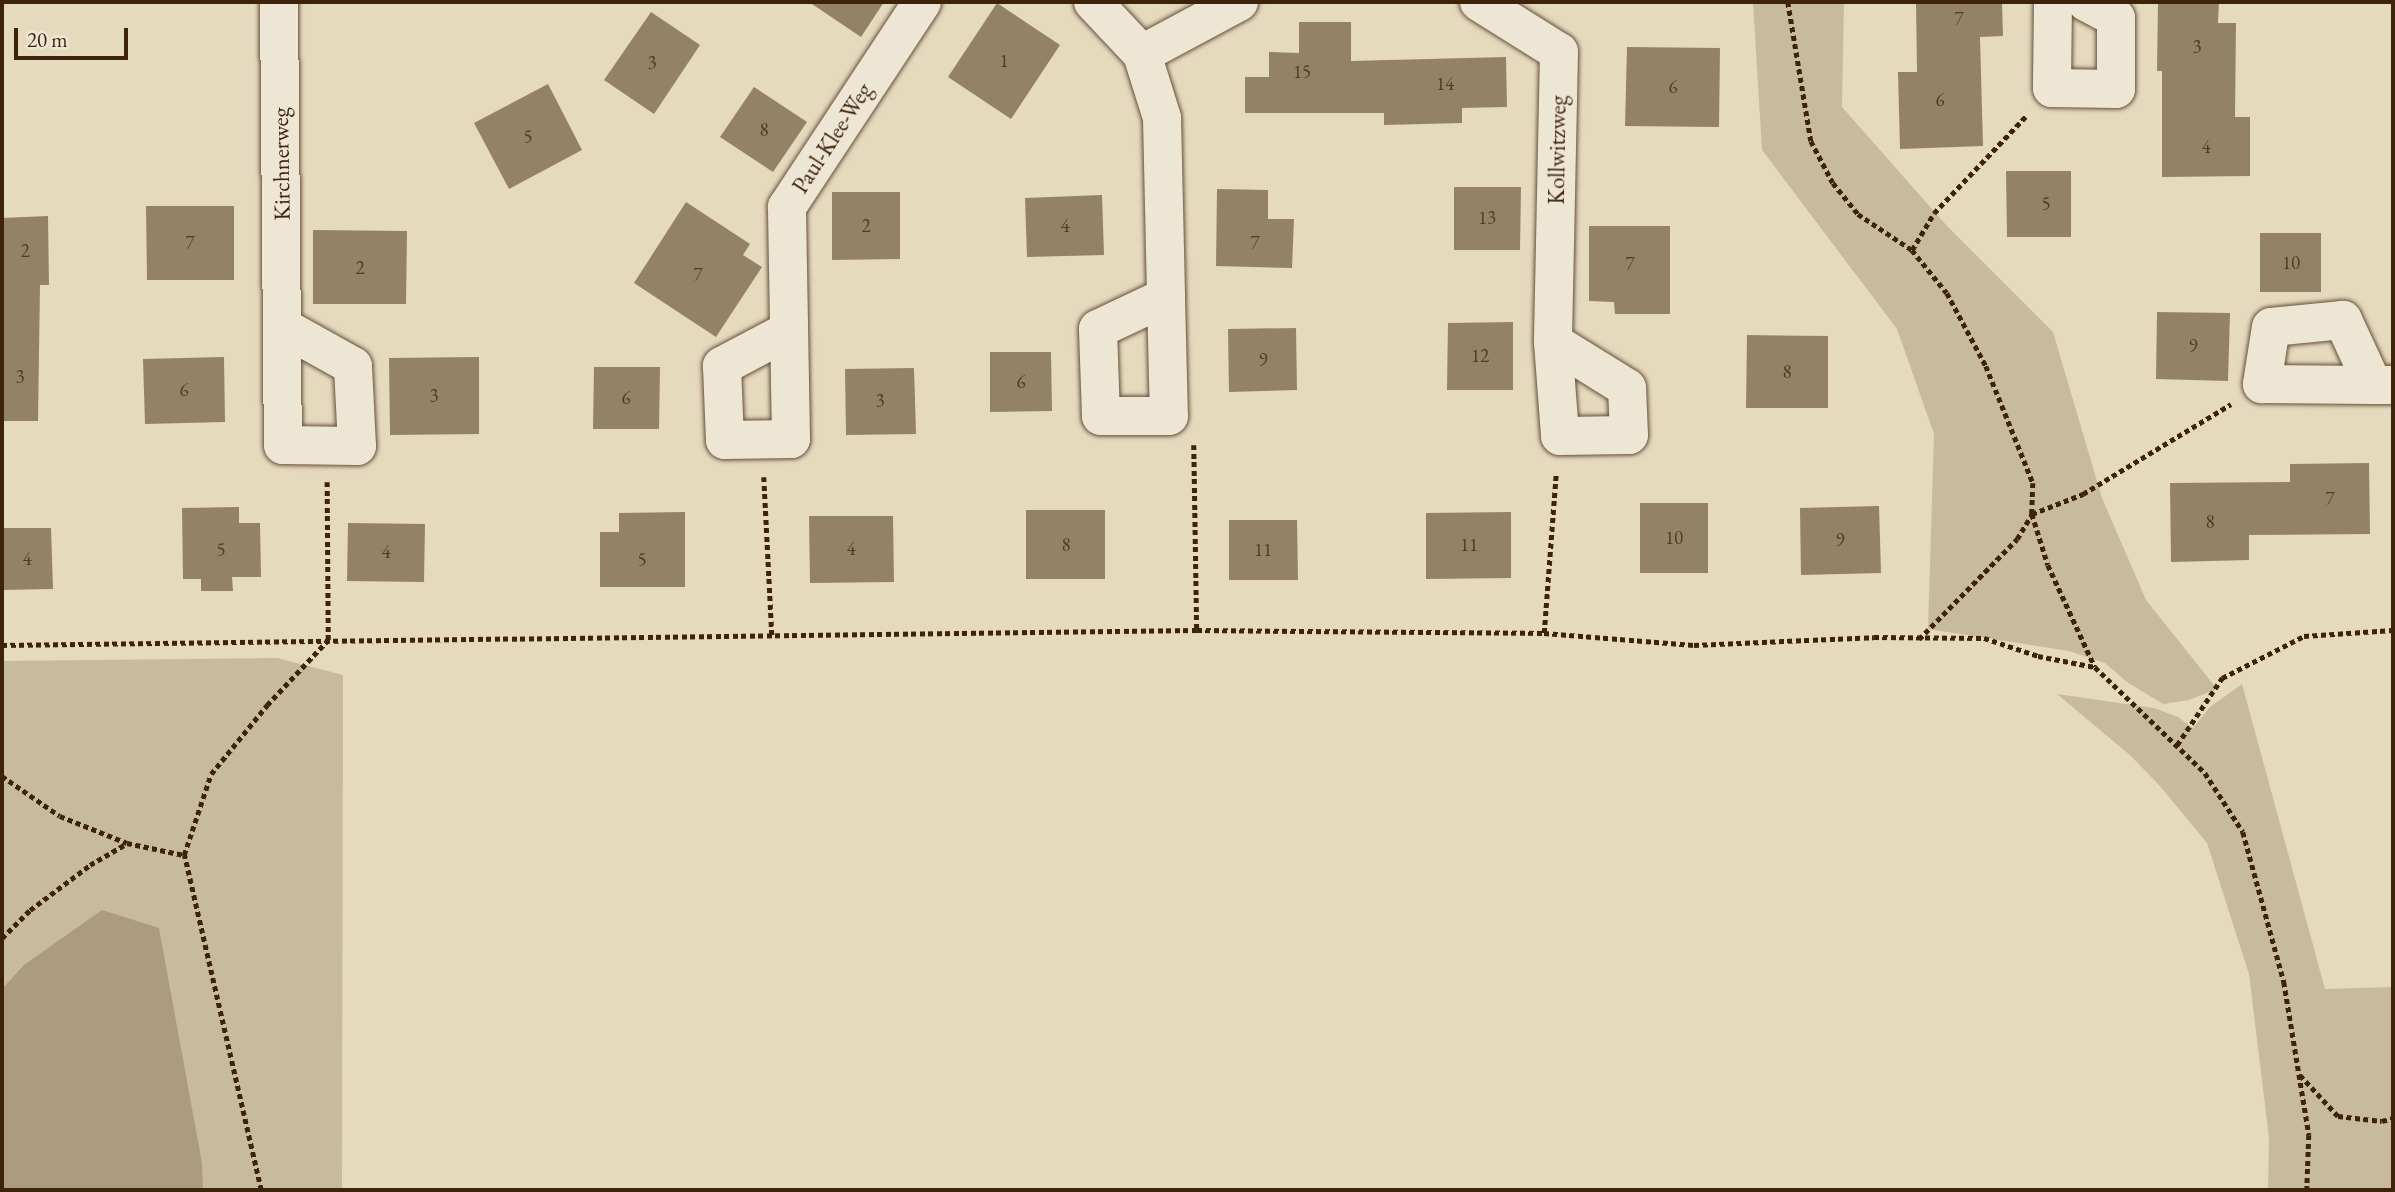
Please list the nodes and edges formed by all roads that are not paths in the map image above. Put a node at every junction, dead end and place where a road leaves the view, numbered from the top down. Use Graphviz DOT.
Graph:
graph roads {
  1 [pos="279,2"];
  2 [pos="922,2"];
  3 [pos="1093,2"];
  4 [pos="1239,2"];
  5 [pos="1479,2"];
  6 [pos="2053,2"];
  7 [pos="2086,2"];
  8 [pos="1142,54"];
  9 [pos="1166,297"];
  10 [pos="283,327"];
  11 [pos="788,331"];
  12 [pos="1553,342"];
  13 [pos="2383,385"];
  1 -- 10 [label="street, Kirchnerweg"];
  2 -- 11 [label="street, Paul-Klee-Weg"];
  3 -- 8 [label="street"];
  4 -- 8 [label="street"];
  5 -- 12 [label="street, Kollwitzweg"];
  6 -- 7 [label="street"];
  8 -- 9 [label="street"];
  9 -- 9 [label="street"];
  10 -- 10 [label="street, Kirchnerweg"];
  11 -- 11 [label="street, Paul-Klee-Weg"];
  12 -- 12 [label="street, Kollwitzweg"];
  13 -- 13 [label="street"];
}
